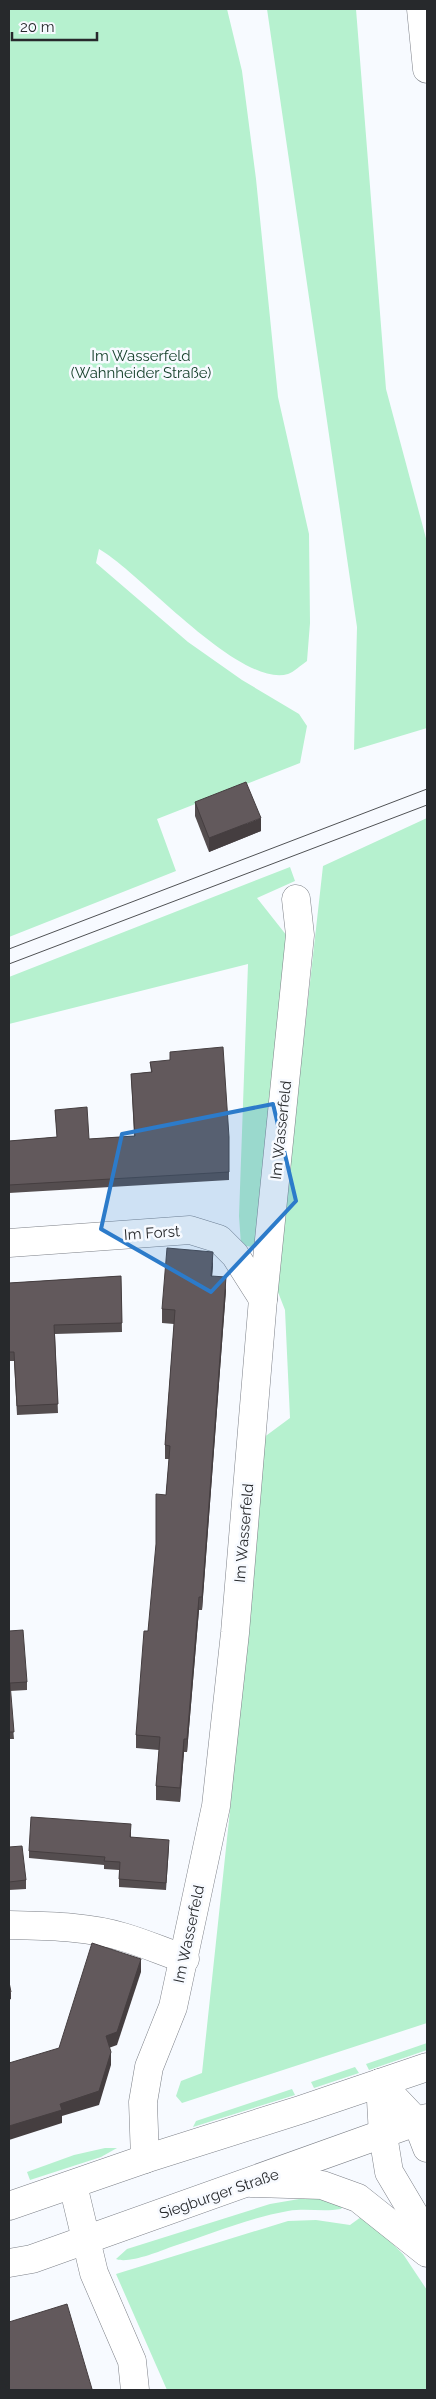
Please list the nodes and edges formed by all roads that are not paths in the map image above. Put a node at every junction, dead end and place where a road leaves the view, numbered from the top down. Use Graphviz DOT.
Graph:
graph roads {
  1 [pos="421,9"];
  2 [pos="427,69"];
  3 [pos="296,899"];
  4 [pos="9,1243"];
  5 [pos="263,1300"];
  6 [pos="9,1925"];
  7 [pos="185,1959"];
  8 [pos="427,2067"];
  9 [pos="380,2083"];
  10 [pos="422,2120"];
  11 [pos="383,2134"];
  12 [pos="427,2148"];
  13 [pos="145,2159"];
  14 [pos="251,2183"];
  15 [pos="73,2185"];
  16 [pos="9,2206"];
  17 [pos="427,2236"];
  18 [pos="86,2240"];
  19 [pos="427,2253"];
  20 [pos="9,2264"];
  21 [pos="132,2362"];
  22 [pos="135,2390"];
  23 [pos="147,2390"];
  1 -- 2 [label="main road"];
  3 -- 5 [label="main road, Im Wasserfeld"];
  4 -- 5 [label="main road, Im Forst"];
  5 -- 7 [label="main road, Im Wasserfeld"];
  6 -- 7 [label="main road"];
  7 -- 13 [label="main road, Im Wasserfeld"];
  8 -- 9 [label="main road"];
  9 -- 10 [label="main road"];
  9 -- 11 [label="main road"];
  9 -- 13 [label="main road"];
  10 -- 11 [label="main road, Siegburger Straße"];
  10 -- 12 [label="main road"];
  11 -- 14 [label="main road, Siegburger Straße"];
  11 -- 17 [label="main road"];
  13 -- 15 [label="main road"];
  14 -- 18 [label="main road, Siegburger Straße"];
  14 -- 19 [label="main road"];
  15 -- 16 [label="main road"];
  15 -- 18 [label="main road"];
  18 -- 20 [label="main road, Siegburger Straße"];
  18 -- 21 [label="main road"];
  21 -- 22 [label="main road"];
  21 -- 23 [label="main road"];
}
